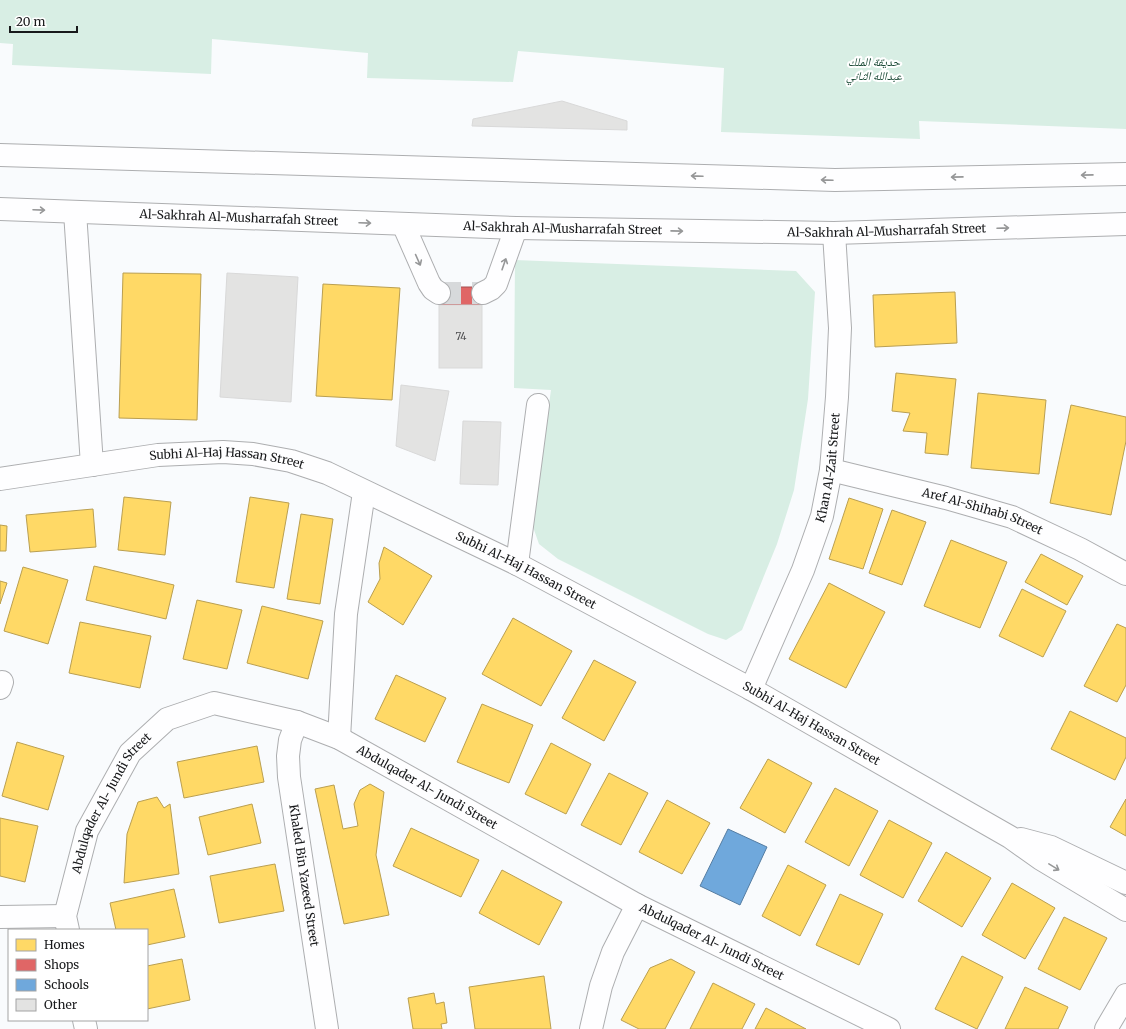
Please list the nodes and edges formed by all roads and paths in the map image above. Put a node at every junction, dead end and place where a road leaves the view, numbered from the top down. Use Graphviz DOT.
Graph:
graph roads {
  1 [pos="0,155"];
  2 [pos="1126,174"];
  3 [pos="0,209"];
  4 [pos="75,212"];
  5 [pos="403,224"];
  6 [pos="1126,224"];
  7 [pos="516,228"];
  8 [pos="834,233"];
  9 [pos="439,293"];
  10 [pos="483,293"];
  11 [pos="538,405"];
  12 [pos="92,465"];
  13 [pos="831,470"];
  14 [pos="0,479"];
  15 [pos="364,492"];
  16 [pos="517,564"];
  17 [pos="1126,574"];
  18 [pos="751,689"];
  19 [pos="297,722"];
  20 [pos="339,738"];
  21 [pos="1010,836"];
  22 [pos="1126,883"];
  23 [pos="637,905"];
  24 [pos="1126,910"];
  25 [pos="0,917"];
  26 [pos="67,923"];
  27 [pos="1125,998"];
  28 [pos="327,1029"];
  29 [pos="591,1029"];
  30 [pos="889,1029"];
  31 [pos="1106,1029"];
  2 -- 1 [label="street, one-way"];
  3 -- 4 [label="street, Al-Sakhrah Al-Musharrafah Street, one-way"];
  4 -- 5 [label="street, Al-Sakhrah Al-Musharrafah Street, one-way"];
  4 -- 12 [label="street"];
  5 -- 7 [label="street, Al-Sakhrah Al-Musharrafah Street"];
  5 -- 9 [label="street, one-way"];
  8 -- 6 [label="street, Al-Sakhrah Al-Musharrafah Street, one-way"];
  7 -- 8 [label="street, Al-Sakhrah Al-Musharrafah Street, one-way"];
  10 -- 7 [label="street, one-way"];
  8 -- 13 [label="street, Khan Al-Zait Street"];
  11 -- 16 [label="street"];
  12 -- 14 [label="street, Subhi Al-Haj Hassan Street"];
  12 -- 15 [label="street, Subhi Al-Haj Hassan Street"];
  13 -- 17 [label="street, Aref Al-Shihabi Street"];
  13 -- 18 [label="street, Khan Al-Zait Street"];
  15 -- 16 [label="street, Subhi Al-Haj Hassan Street"];
  15 -- 20 [label="street"];
  16 -- 18 [label="street, Subhi Al-Haj Hassan Street"];
  18 -- 21 [label="street, Subhi Al-Haj Hassan Street"];
  19 -- 20 [label="street, Abdulqader Al- Jundi Street"];
  19 -- 26 [label="street, Abdulqader Al- Jundi Street"];
  19 -- 28 [label="street, Khaled Bin Yazeed Street"];
  20 -- 23 [label="street, Abdulqader Al- Jundi Street"];
  21 -- 22 [label="street, Subhi Al-Haj Hassan Street"];
  21 -- 24 [label="street, Subhi Al-Haj Hassan Street, one-way"];
  23 -- 29 [label="street"];
  23 -- 30 [label="street, Abdulqader Al- Jundi Street"];
  25 -- 26 [label="street"];
  27 -- 31 [label="street"];
}
